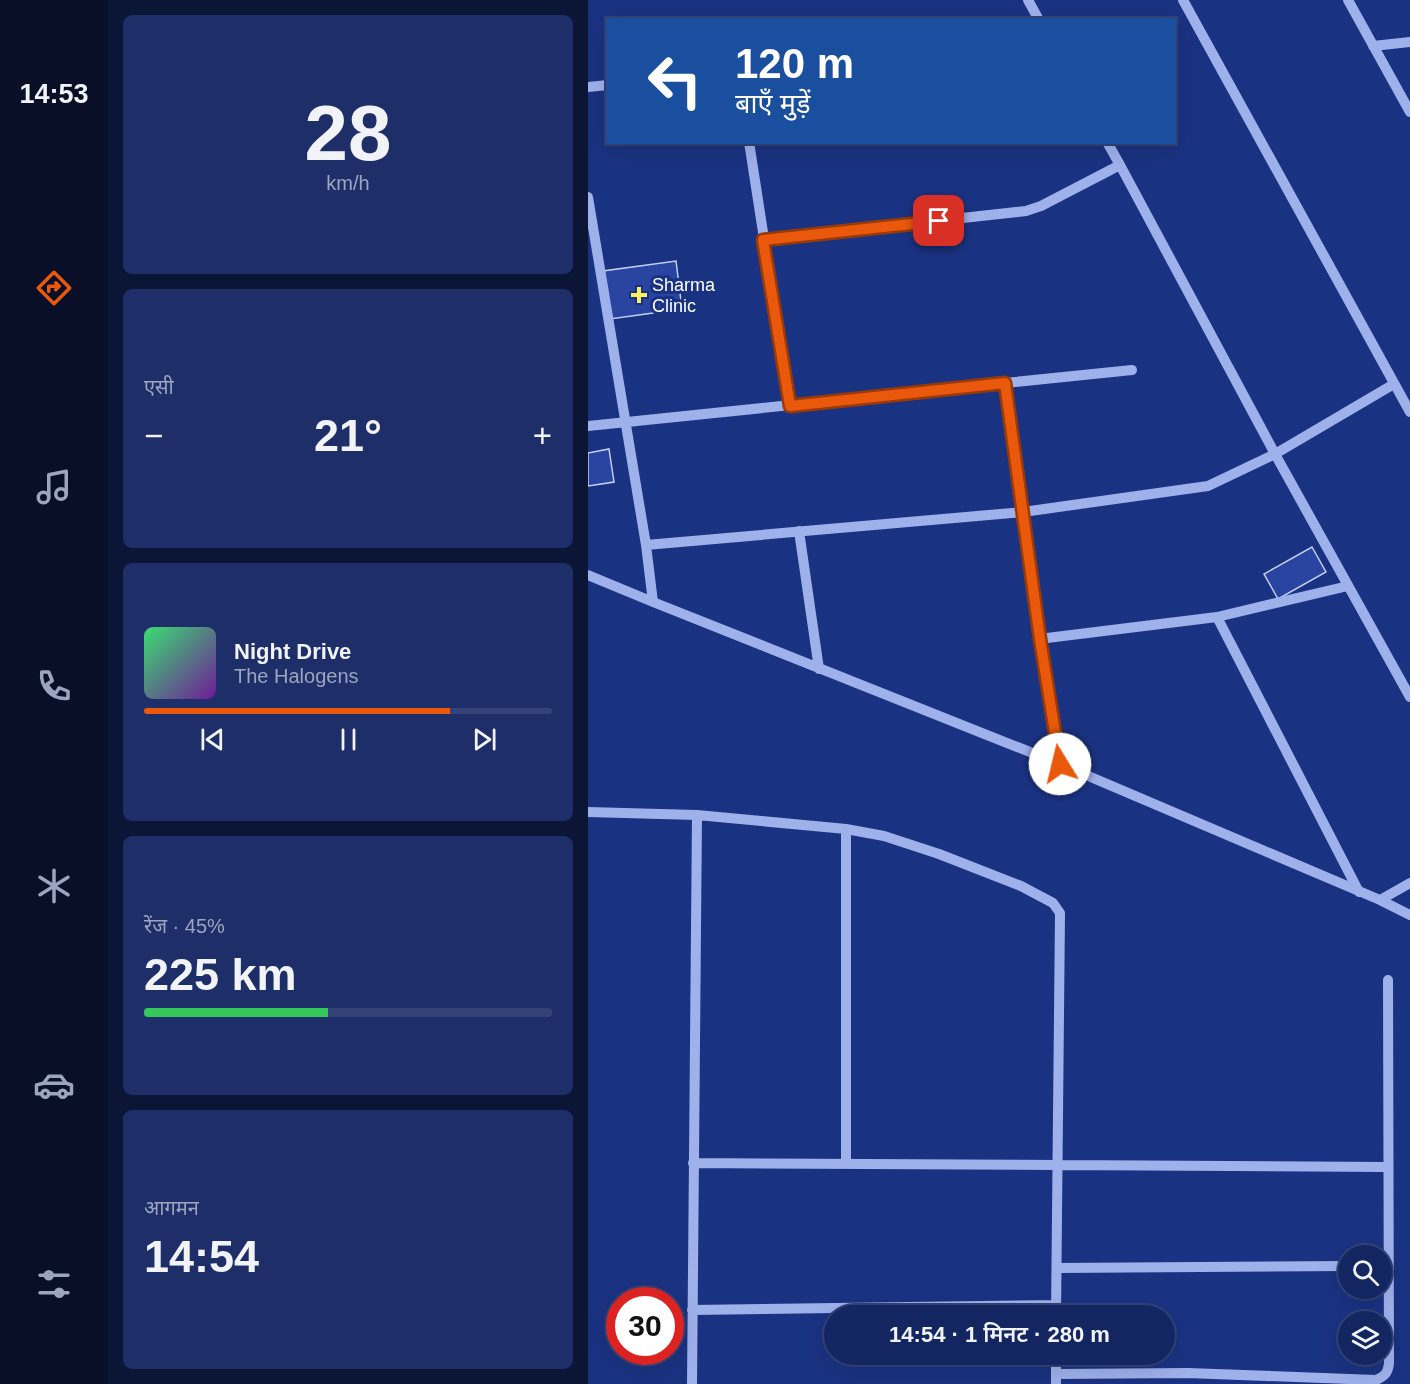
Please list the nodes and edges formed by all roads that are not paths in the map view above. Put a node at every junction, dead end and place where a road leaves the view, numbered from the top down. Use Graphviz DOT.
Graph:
graph roads {
  1 [pos="1028,0"];
  2 [pos="1183,0"];
  3 [pos="1348,0"];
  4 [pos="1038,18"];
  5 [pos="1410,42"];
  6 [pos="1373,46"];
  7 [pos="606,85"];
  8 [pos="588,87"];
  9 [pos="1410,112"];
  10 [pos="749,144"];
  11 [pos="1108,144"];
  12 [pos="1120,165"];
  13 [pos="588,196"];
  14 [pos="763,240"];
  15 [pos="1132,369"];
  16 [pos="1005,383"];
  17 [pos="1395,384"];
  18 [pos="790,406"];
  19 [pos="1410,412"];
  20 [pos="625,421"];
  21 [pos="588,426"];
  22 [pos="1275,454"];
  23 [pos="1023,512"];
  24 [pos="799,531"];
  25 [pos="646,545"];
  26 [pos="588,574"];
  27 [pos="1348,586"];
  28 [pos="653,602"];
  29 [pos="1217,617"];
  30 [pos="1040,639"];
  31 [pos="819,669"];
  32 [pos="1410,697"];
  33 [pos="1060,764"];
  34 [pos="588,812"];
  35 [pos="697,815"];
  36 [pos="846,829"];
  37 [pos="1410,883"];
  38 [pos="1359,892"];
  39 [pos="1380,900"];
  40 [pos="1410,915"];
  41 [pos="1388,980"];
  42 [pos="693,1163"];
  43 [pos="846,1163"];
  44 [pos="1058,1165"];
  45 [pos="1387,1167"];
  46 [pos="1385,1245"];
  47 [pos="1338,1266"];
  48 [pos="1057,1268"];
  49 [pos="1386,1299"];
  50 [pos="1057,1305"];
  51 [pos="692,1311"];
  52 [pos="824,1311"];
  53 [pos="1056,1379"];
  54 [pos="1188,1379"];
  55 [pos="692,1384"];
  1 -- 4 [label="street"];
  2 -- 17 [label="street"];
  3 -- 6 [label="street"];
  5 -- 6 [label="street"];
  6 -- 9 [label="street"];
  7 -- 8 [label="street"];
  10 -- 14 [label="street"];
  11 -- 12 [label="street"];
  12 -- 14 [label="street"];
  12 -- 22 [label="street"];
  13 -- 20 [label="street"];
  14 -- 18 [label="street"];
  15 -- 16 [label="street"];
  16 -- 18 [label="street"];
  16 -- 23 [label="street"];
  17 -- 19 [label="street"];
  17 -- 22 [label="street"];
  18 -- 20 [label="street"];
  20 -- 21 [label="street"];
  20 -- 25 [label="street"];
  22 -- 23 [label="street"];
  22 -- 27 [label="street"];
  23 -- 24 [label="street"];
  23 -- 30 [label="street"];
  24 -- 25 [label="street"];
  24 -- 31 [label="street"];
  25 -- 28 [label="street"];
  26 -- 28 [label="street"];
  27 -- 29 [label="street"];
  27 -- 32 [label="street"];
  28 -- 31 [label="street"];
  29 -- 30 [label="street"];
  29 -- 38 [label="street"];
  30 -- 33 [label="street"];
  31 -- 33 [label="street"];
  33 -- 38 [label="street"];
  34 -- 35 [label="street"];
  35 -- 36 [label="street"];
  35 -- 42 [label="street"];
  36 -- 43 [label="street"];
  36 -- 44 [label="street"];
  37 -- 39 [label="street"];
  38 -- 39 [label="street"];
  39 -- 40 [label="street"];
  41 -- 45 [label="street"];
  42 -- 43 [label="street"];
  42 -- 51 [label="street"];
  43 -- 44 [label="street"];
  44 -- 45 [label="street"];
  44 -- 48 [label="street"];
  45 -- 46 [label="street"];
  47 -- 48 [label="street"];
  48 -- 50 [label="street"];
  49 -- 54 [label="street"];
  51 -- 52 [label="street"];
  51 -- 55 [label="street"];
  53 -- 54 [label="street"];
}
